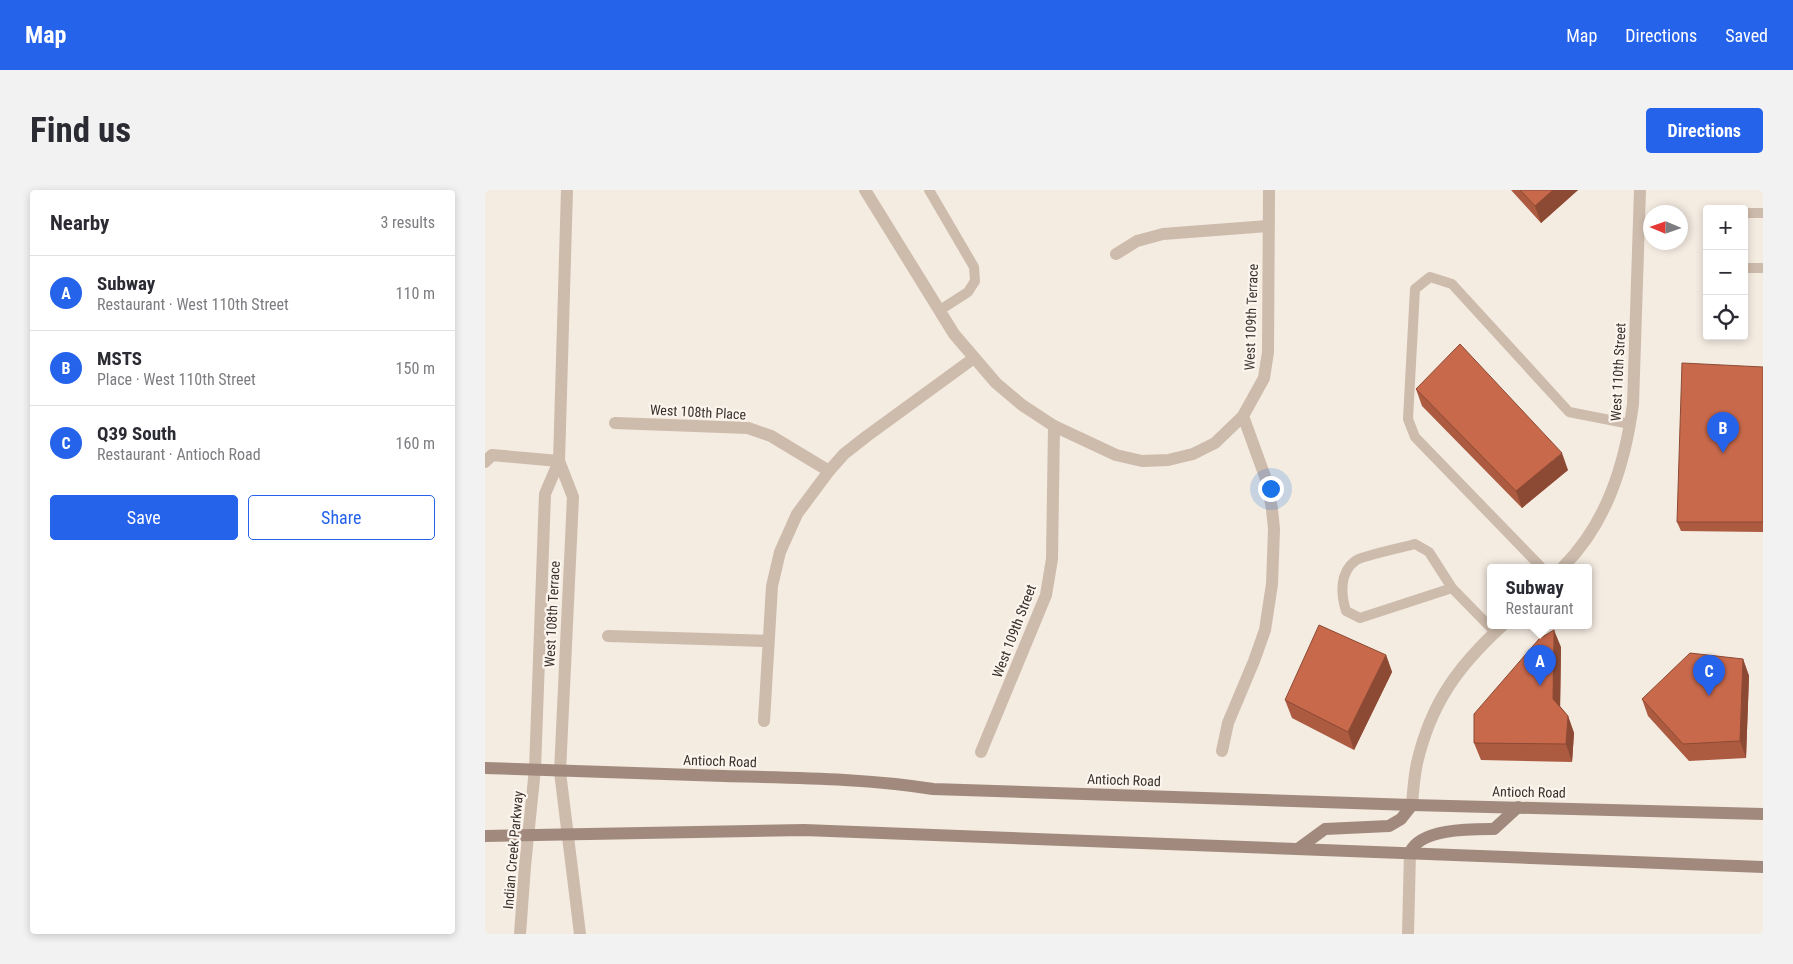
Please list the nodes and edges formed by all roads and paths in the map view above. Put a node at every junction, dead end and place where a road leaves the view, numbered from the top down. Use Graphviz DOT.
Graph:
graph roads {
  1 [pos="567,190"];
  2 [pos="865,190"];
  3 [pos="929,190"];
  4 [pos="1269,190"];
  5 [pos="1640,190"];
  6 [pos="1748,213"];
  7 [pos="1763,213"];
  8 [pos="1268,226"];
  9 [pos="1115,254"];
  10 [pos="1748,268"];
  11 [pos="1763,268"];
  12 [pos="940,310"];
  13 [pos="974,358"];
  14 [pos="1243,416"];
  15 [pos="615,423"];
  16 [pos="1630,424"];
  17 [pos="1054,426"];
  18 [pos="559,461"];
  19 [pos="485,462"];
  20 [pos="829,471"];
  21 [pos="1538,564"];
  22 [pos="1565,564"];
  23 [pos="1453,588"];
  24 [pos="1487,618"];
  25 [pos="1498,629"];
  26 [pos="608,636"];
  27 [pos="768,641"];
  28 [pos="764,721"];
  29 [pos="1222,751"];
  30 [pos="981,752"];
  31 [pos="485,768"];
  32 [pos="535,769"];
  33 [pos="560,772"];
  34 [pos="1412,805"];
  35 [pos="1518,807"];
  36 [pos="1763,814"];
  37 [pos="568,833"];
  38 [pos="528,835"];
  39 [pos="485,836"];
  40 [pos="1299,848"];
  41 [pos="1410,852"];
  42 [pos="1763,867"];
  43 [pos="521,934"];
  44 [pos="580,934"];
  45 [pos="1408,934"];
  1 -- 18 [label="street, West 108th Terrace"];
  2 -- 12 [label="street"];
  3 -- 12 [label="lane"];
  4 -- 8 [label="street, West 109th Terrace"];
  5 -- 16 [label="street, West 110th Street"];
  6 -- 7 [label="lane"];
  8 -- 9 [label="street"];
  8 -- 14 [label="street, West 109th Terrace"];
  10 -- 11 [label="lane"];
  12 -- 13 [label="street"];
  13 -- 17 [label="street"];
  13 -- 20 [label="street"];
  14 -- 17 [label="street"];
  14 -- 29 [label="street"];
  15 -- 20 [label="street, West 108th Place"];
  16 -- 21 [label="lane"];
  16 -- 22 [label="street, West 110th Street"];
  17 -- 30 [label="street, West 109th Street"];
  18 -- 19 [label="street"];
  18 -- 32 [label="street, West 108th Terrace"];
  18 -- 33 [label="street, West 108th Terrace"];
  20 -- 27 [label="street"];
  23 -- 23 [label="lane"];
  23 -- 24 [label="lane"];
  25 -- 34 [label="street"];
  26 -- 27 [label="street"];
  27 -- 28 [label="street"];
  31 -- 32 [label="main road, Antioch Road"];
  32 -- 33 [label="main road, Antioch Road"];
  32 -- 38 [label="street, Indian Creek Parkway"];
  33 -- 34 [label="main road, Antioch Road"];
  33 -- 37 [label="street"];
  34 -- 35 [label="main road, Antioch Road"];
  34 -- 40 [label="main road"];
  35 -- 36 [label="main road, Antioch Road"];
  35 -- 41 [label="main road"];
  37 -- 38 [label="main road"];
  37 -- 40 [label="main road"];
  37 -- 44 [label="street"];
  38 -- 39 [label="main road"];
  38 -- 43 [label="street, Indian Creek Parkway"];
  40 -- 41 [label="main road"];
  41 -- 42 [label="main road"];
  41 -- 45 [label="street"];
}
